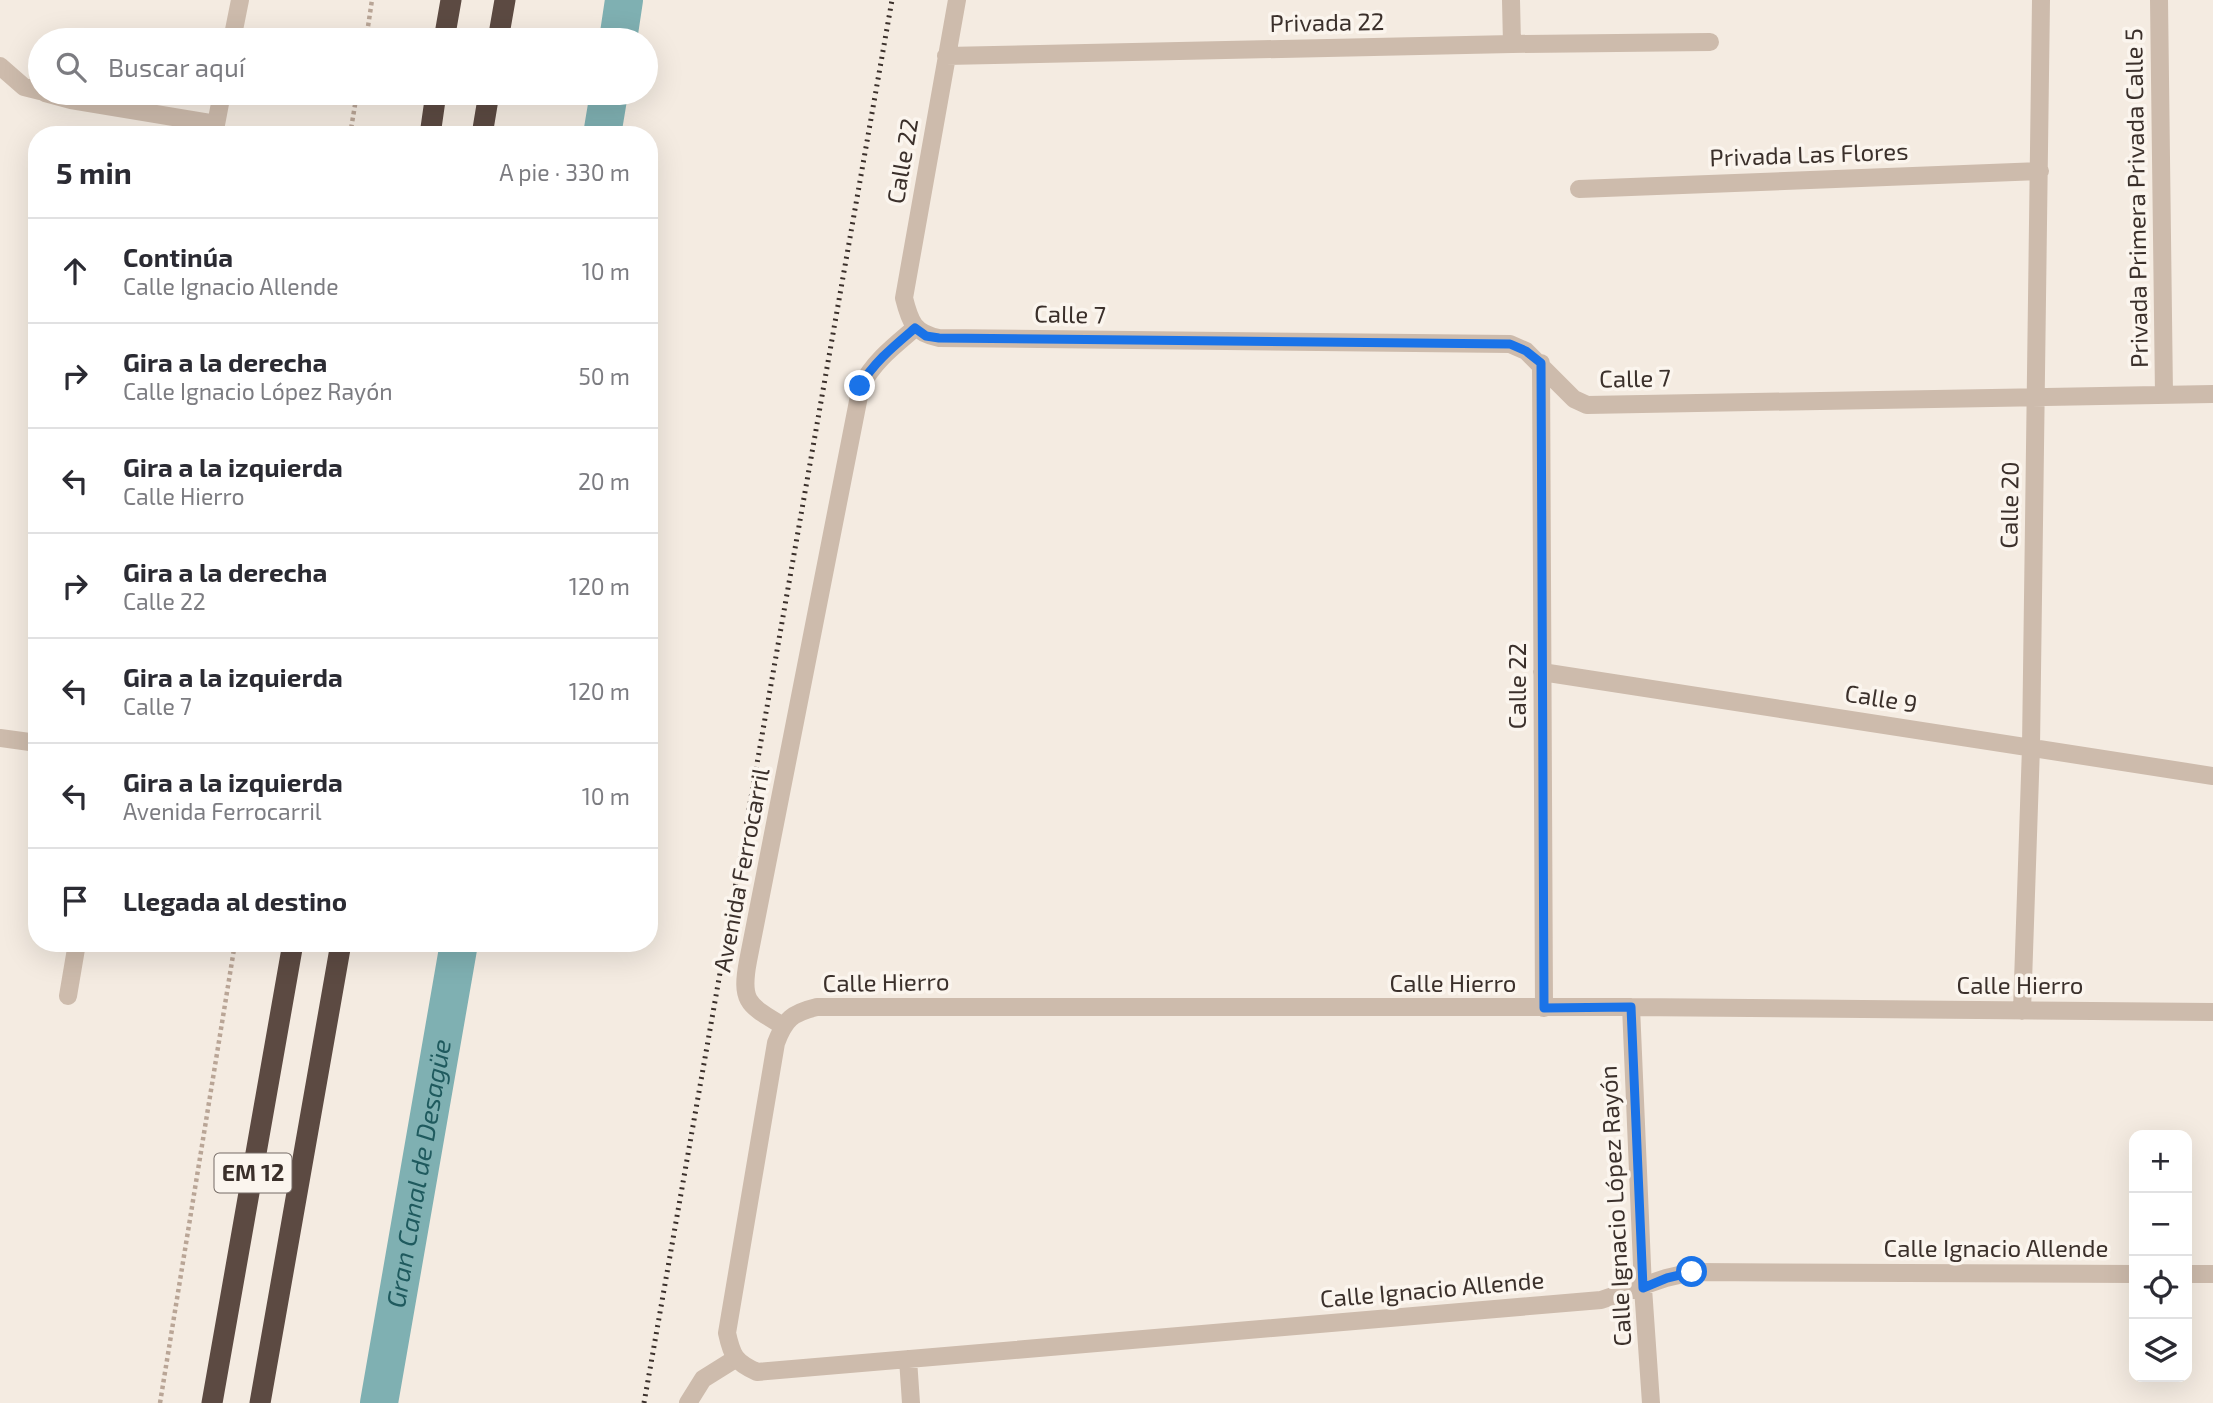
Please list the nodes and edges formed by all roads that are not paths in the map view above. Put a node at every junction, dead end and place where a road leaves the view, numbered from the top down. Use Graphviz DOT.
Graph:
graph roads {
  1 [pos="240,0"];
  2 [pos="441,0"];
  3 [pos="451,0"];
  4 [pos="505,0"];
  5 [pos="957,0"];
  6 [pos="1511,0"];
  7 [pos="2041,0"];
  8 [pos="2159,0"];
  9 [pos="234,28"];
  10 [pos="443,28"];
  11 [pos="446,28"];
  12 [pos="500,28"];
  13 [pos="1710,42"];
  14 [pos="1512,44"];
  15 [pos="946,57"];
  16 [pos="0,66"];
  17 [pos="28,88"];
  18 [pos="96,105"];
  19 [pos="220,105"];
  20 [pos="434,105"];
  21 [pos="487,105"];
  22 [pos="200,126"];
  23 [pos="216,126"];
  24 [pos="431,126"];
  25 [pos="484,126"];
  26 [pos="2040,171"];
  27 [pos="1579,189"];
  28 [pos="915,328"];
  29 [pos="1541,363"];
  30 [pos="2213,394"];
  31 [pos="2164,395"];
  32 [pos="2035,397"];
  33 [pos="1542,672"];
  34 [pos="0,738"];
  35 [pos="28,742"];
  36 [pos="2031,747"];
  37 [pos="2213,776"];
  38 [pos="75,952"];
  39 [pos="291,952"];
  40 [pos="339,952"];
  41 [pos="68,996"];
  42 [pos="1631,1007"];
  43 [pos="1544,1008"];
  44 [pos="2022,1011"];
  45 [pos="2213,1012"];
  46 [pos="783,1026"];
  47 [pos="2129,1273"];
  48 [pos="2192,1274"];
  49 [pos="2213,1274"];
  50 [pos="1643,1288"];
  51 [pos="735,1359"];
  52 [pos="908,1359"];
  53 [pos="212,1403"];
  54 [pos="260,1403"];
  55 [pos="688,1403"];
  56 [pos="911,1403"];
  57 [pos="1651,1403"];
  1 -- 9 [label="street"];
  2 -- 10 [label="highway"];
  3 -- 11 [label="highway"];
  4 -- 12 [label="highway"];
  5 -- 15 [label="street, Calle 22"];
  6 -- 14 [label="street"];
  7 -- 26 [label="street, Calle 20"];
  8 -- 31 [label="street, Privada Primera Privada Calle 5"];
  13 -- 14 [label="street, Privada 22"];
  14 -- 15 [label="street, Privada 22"];
  15 -- 28 [label="street, Calle 22"];
  16 -- 17 [label="street"];
  18 -- 22 [label="street"];
  19 -- 23 [label="street"];
  20 -- 24 [label="highway"];
  21 -- 25 [label="highway"];
  26 -- 27 [label="street, Privada Las Flores"];
  26 -- 32 [label="street, Calle 20"];
  28 -- 29 [label="street, Calle 7"];
  28 -- 46 [label="street, Avenida Ferrocarril"];
  29 -- 32 [label="street, Calle 7"];
  29 -- 33 [label="street, Calle 22"];
  30 -- 31 [label="street, Calle 7"];
  31 -- 32 [label="street, Calle 7"];
  32 -- 36 [label="street, Calle 20"];
  33 -- 36 [label="street, Calle 9"];
  33 -- 43 [label="street, Calle 22"];
  34 -- 35 [label="street"];
  36 -- 37 [label="street, Calle 9"];
  36 -- 44 [label="street, Calle 20"];
  38 -- 41 [label="street"];
  39 -- 53 [label="highway, EM 12"];
  40 -- 54 [label="highway, EM 12"];
  42 -- 43 [label="street, Calle Hierro"];
  42 -- 44 [label="street, Calle Hierro"];
  42 -- 50 [label="street, Calle Ignacio López Rayón"];
  43 -- 46 [label="street, Calle Hierro"];
  44 -- 45 [label="street, Calle Hierro"];
  46 -- 51 [label="street"];
  47 -- 50 [label="street, Calle Ignacio Allende"];
  48 -- 49 [label="street"];
  50 -- 52 [label="street, Calle Ignacio Allende"];
  50 -- 57 [label="street, Calle Ignacio López Rayón"];
  51 -- 52 [label="street, Calle Ignacio Allende"];
  51 -- 55 [label="street"];
  52 -- 56 [label="street"];
}
